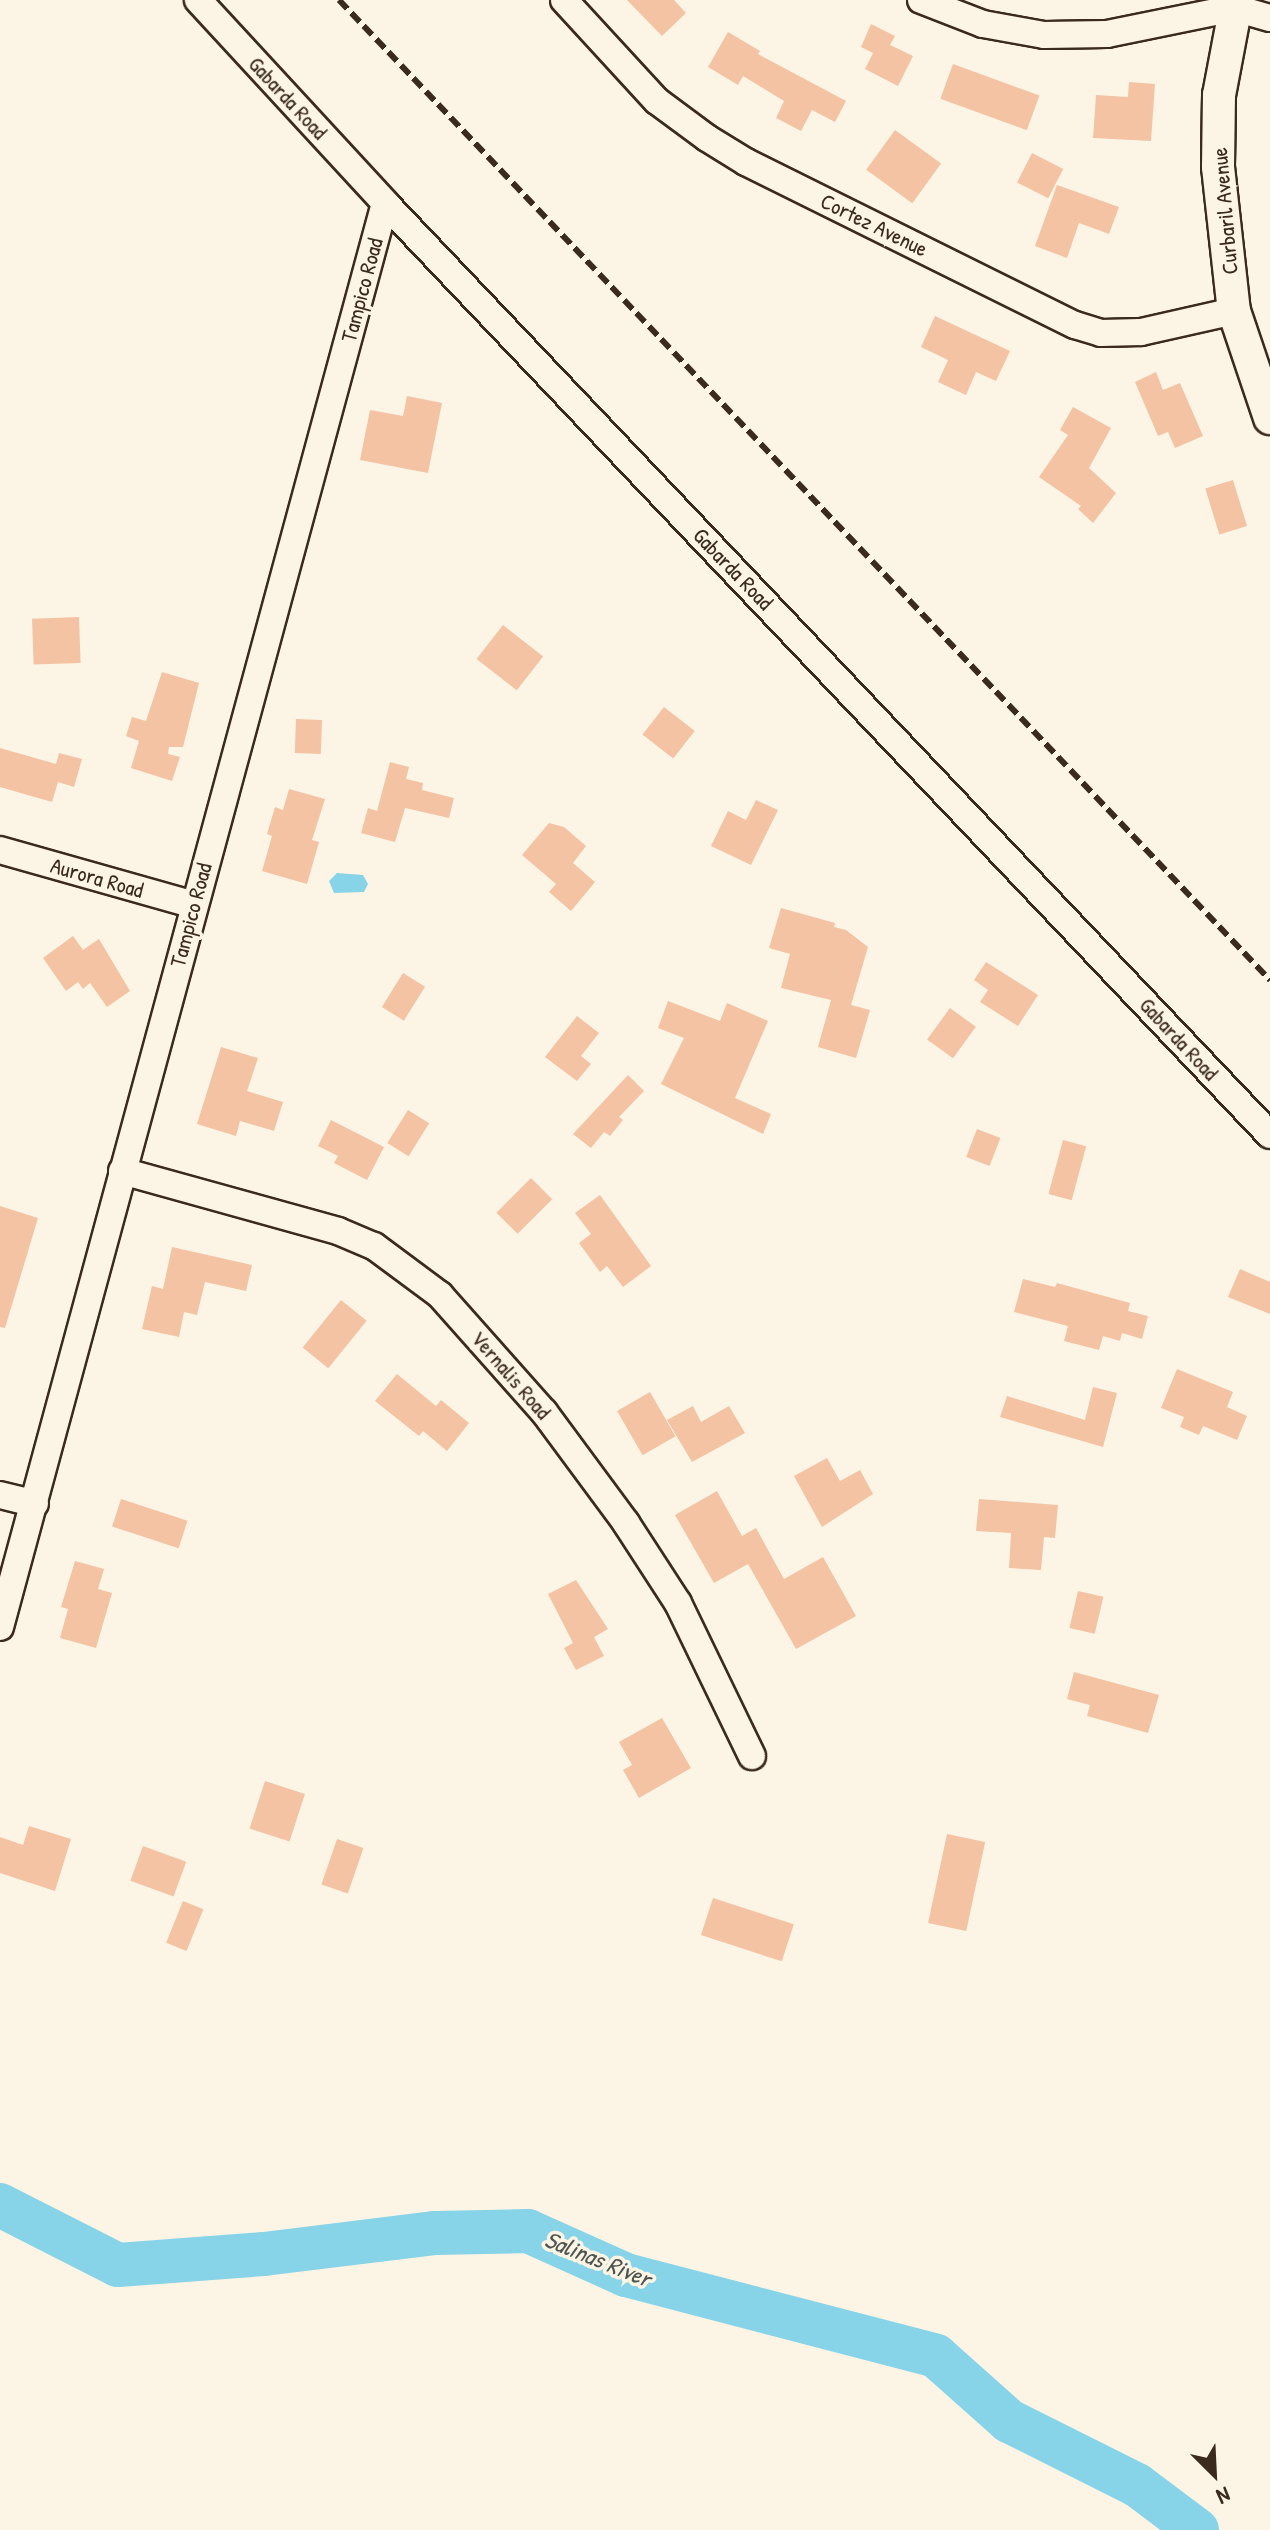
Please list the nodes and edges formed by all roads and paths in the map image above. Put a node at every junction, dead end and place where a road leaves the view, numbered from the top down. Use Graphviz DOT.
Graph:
graph roads {
  1 [pos="198,0"];
  2 [pos="564,0"];
  3 [pos="921,0"];
  4 [pos="1236,4"];
  5 [pos="1270,18"];
  6 [pos="385,203"];
  7 [pos="1234,311"];
  8 [pos="1270,418"];
  9 [pos="0,850"];
  10 [pos="194,905"];
  11 [pos="1270,1135"];
  12 [pos="122,1171"];
  13 [pos="0,1495"];
  14 [pos="35,1504"];
  15 [pos="0,1627"];
  16 [pos="752,1756"];
  1 -- 6 [label="street, Gabarda Road"];
  2 -- 7 [label="street, Cortez Avenue"];
  3 -- 4 [label="street"];
  4 -- 5 [label="street"];
  4 -- 7 [label="street, Curbaril Avenue"];
  6 -- 10 [label="street, Tampico Road"];
  6 -- 11 [label="street, Gabarda Road"];
  7 -- 8 [label="street, Curbaril Avenue"];
  9 -- 10 [label="street, Aurora Road"];
  10 -- 12 [label="street, Tampico Road"];
  12 -- 14 [label="street, Tampico Road"];
  12 -- 16 [label="street, Vernalis Road"];
  13 -- 14 [label="street"];
  14 -- 15 [label="street, Tampico Road"];
}
